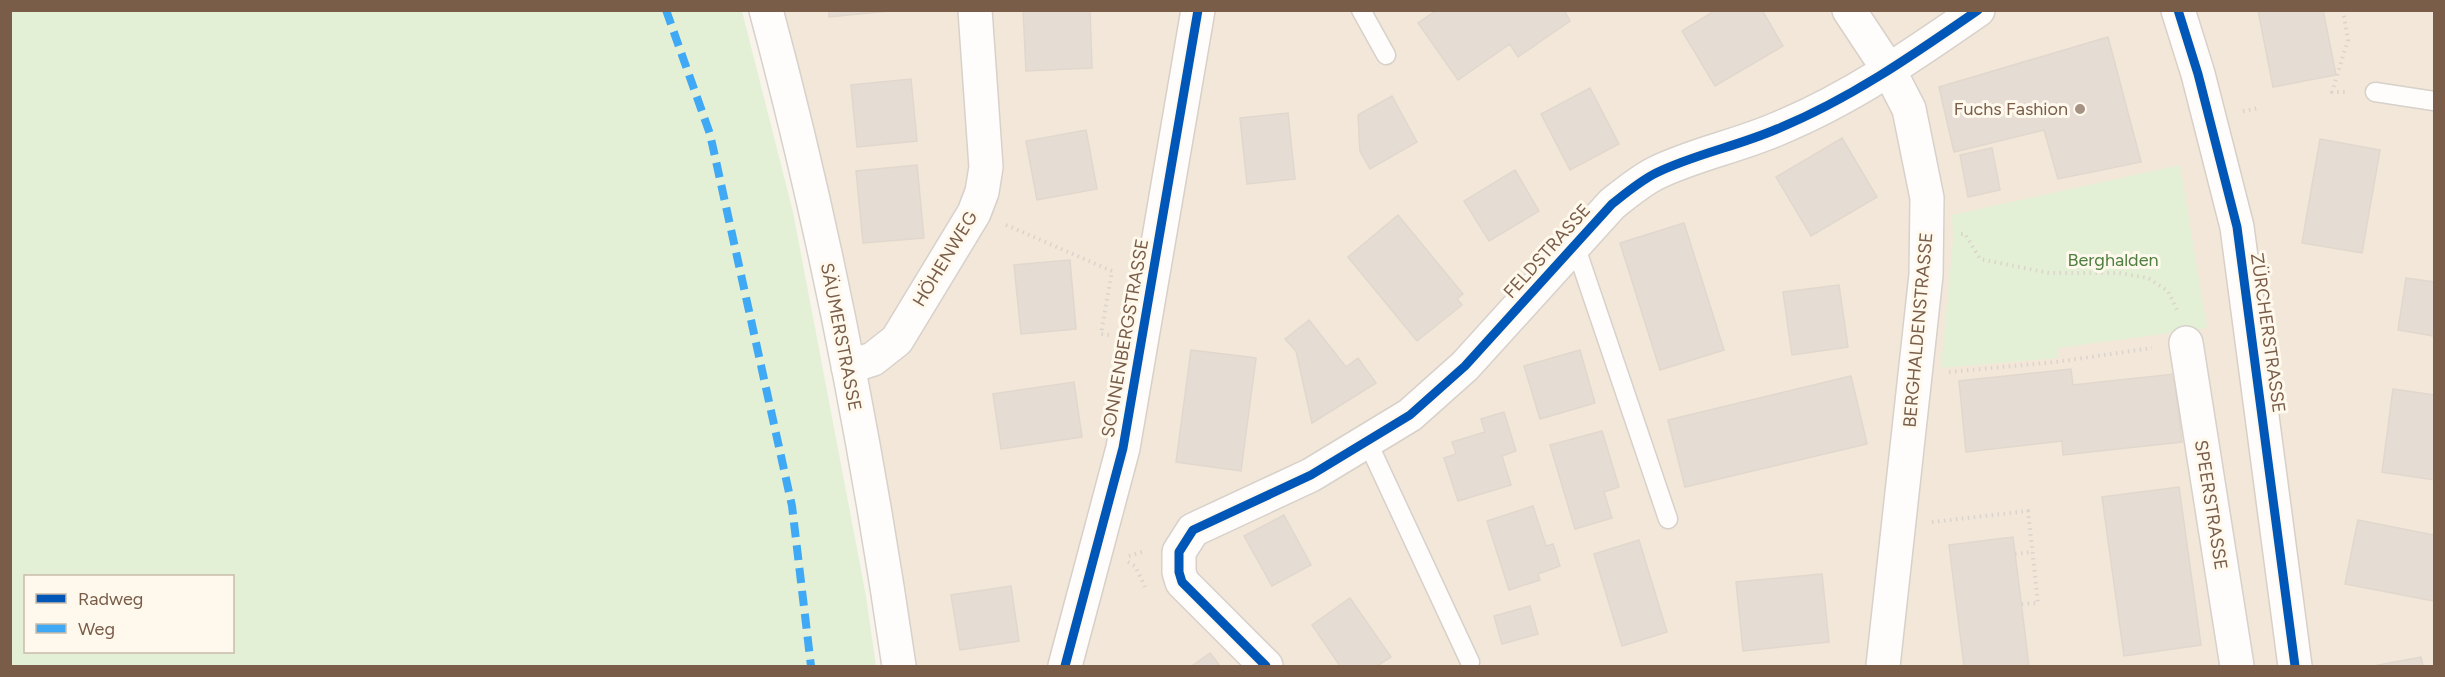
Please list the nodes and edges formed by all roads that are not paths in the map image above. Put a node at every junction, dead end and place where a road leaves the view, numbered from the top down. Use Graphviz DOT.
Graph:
graph roads {
  1 [pos="766,10"];
  2 [pos="975,10"];
  3 [pos="1198,10"];
  4 [pos="1362,10"];
  5 [pos="1849,10"];
  6 [pos="1978,10"];
  7 [pos="2178,10"];
  8 [pos="1386,55"];
  9 [pos="1890,72"];
  10 [pos="2376,92"];
  11 [pos="2434,100"];
  12 [pos="1575,245"];
  13 [pos="2186,343"];
  14 [pos="848,367"];
  15 [pos="1368,442"];
  16 [pos="1668,519"];
  17 [pos="1470,662"];
  18 [pos="899,666"];
  19 [pos="1065,666"];
  20 [pos="1266,666"];
  21 [pos="1883,666"];
  22 [pos="2237,666"];
  23 [pos="2295,666"];
  1 -- 14 [label="street, SÄUMERSTRASSE"];
  2 -- 14 [label="street, HÖHENWEG"];
  3 -- 19 [label="street, SONNENBERGSTRASSE"];
  4 -- 8 [label="lane"];
  5 -- 9 [label="street, BERGHALDENSTRASSE"];
  6 -- 9 [label="street, FELDSTRASSE"];
  7 -- 23 [label="street, ZÜRCHERSTRASSE"];
  9 -- 12 [label="street, FELDSTRASSE"];
  9 -- 21 [label="street, BERGHALDENSTRASSE"];
  10 -- 11 [label="lane"];
  12 -- 15 [label="street, FELDSTRASSE"];
  12 -- 16 [label="lane"];
  13 -- 22 [label="street, SPEERSTRASSE"];
  14 -- 18 [label="street, SÄUMERSTRASSE"];
  15 -- 17 [label="lane"];
  15 -- 20 [label="street, FELDSTRASSE"];
}
